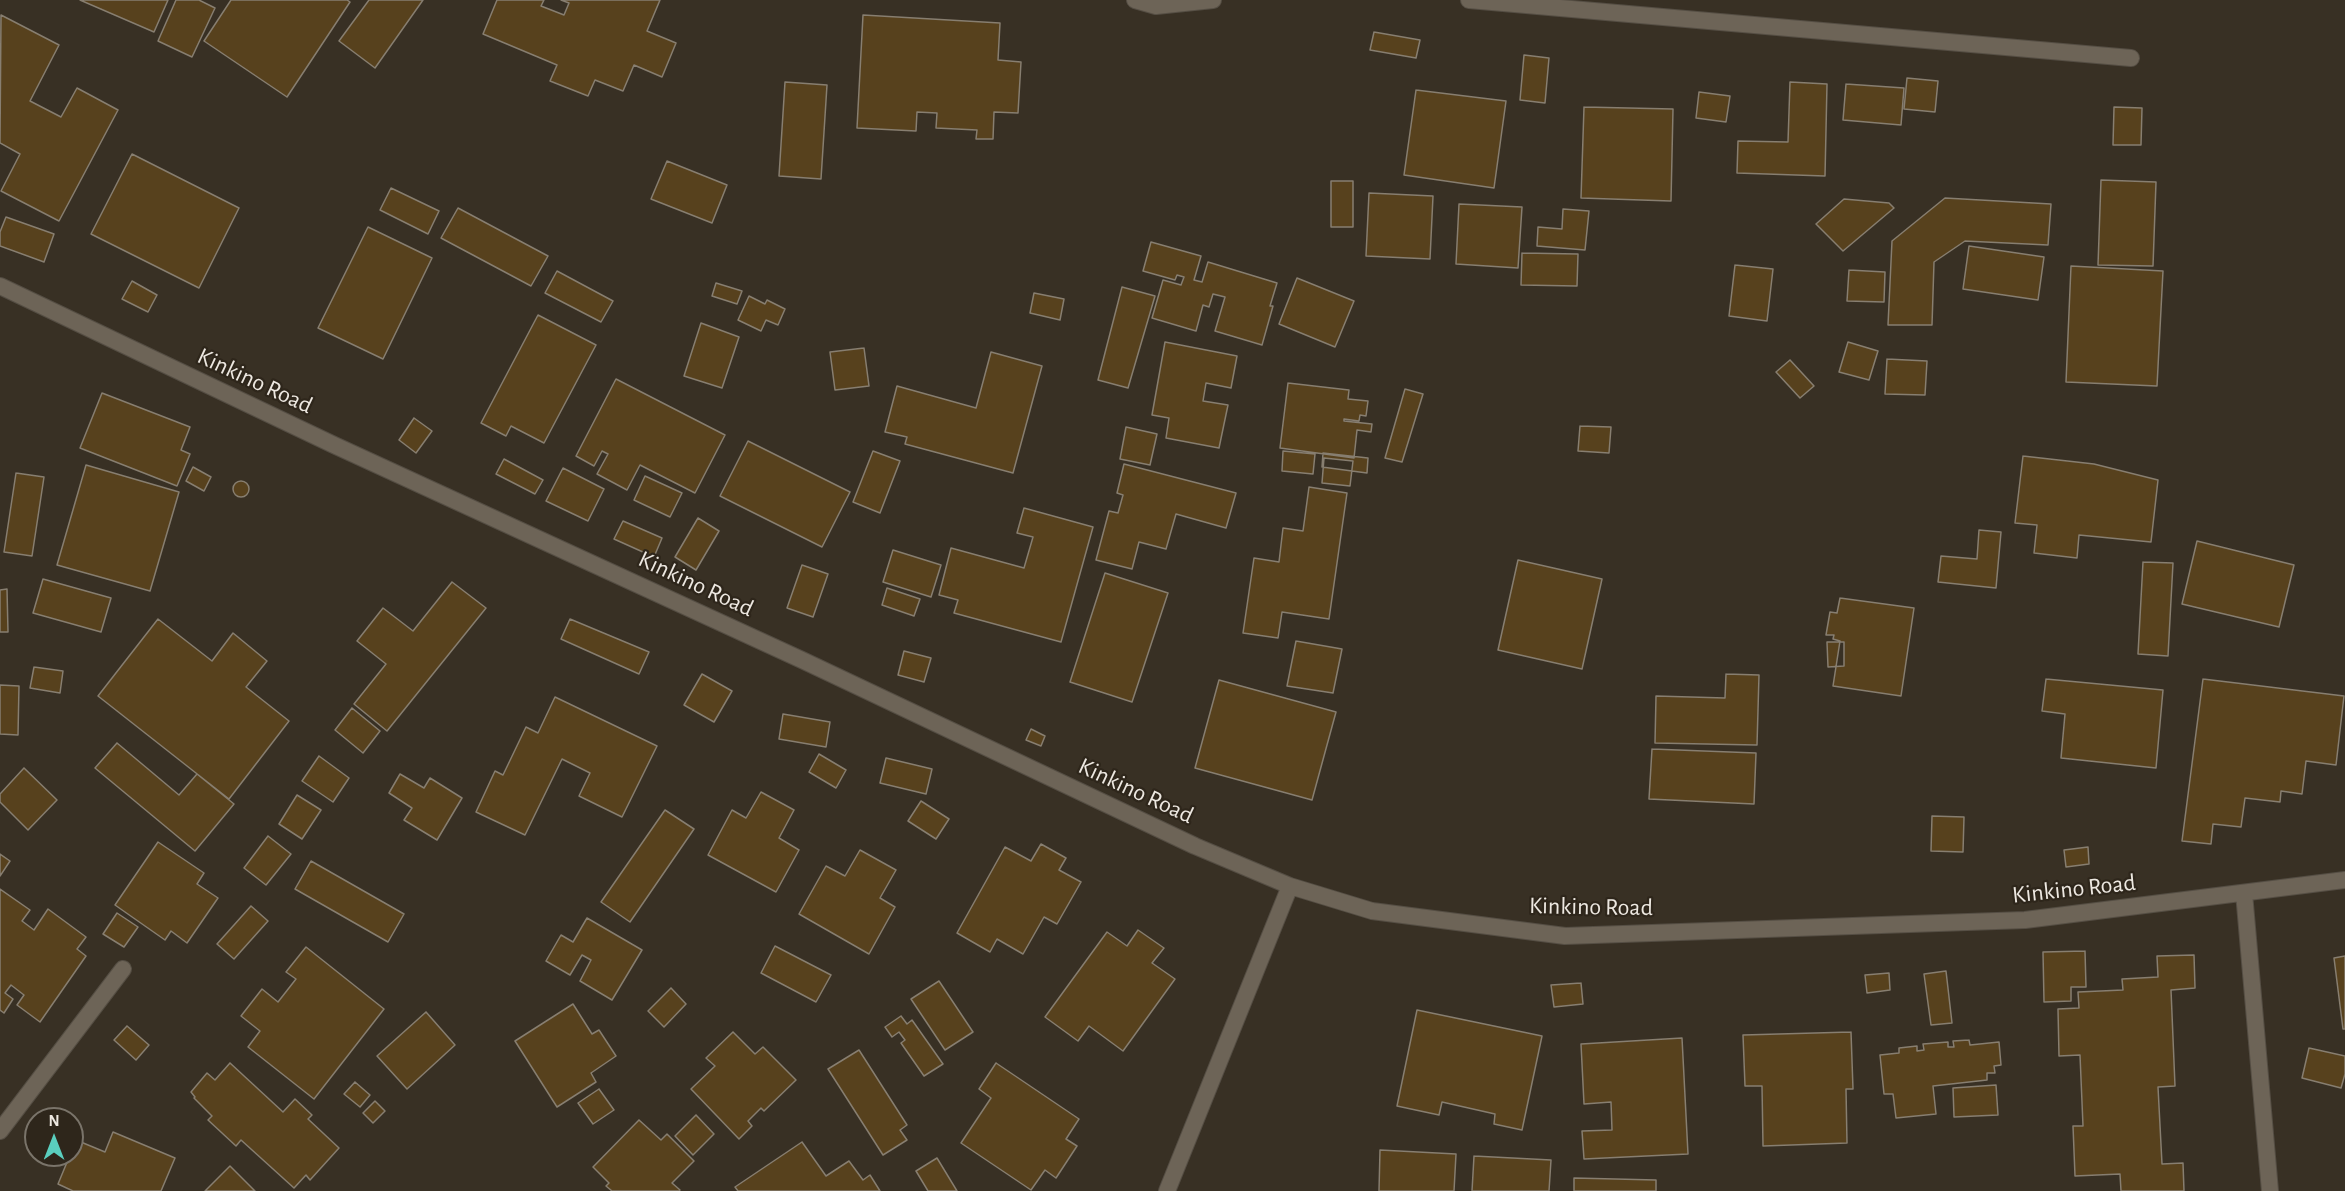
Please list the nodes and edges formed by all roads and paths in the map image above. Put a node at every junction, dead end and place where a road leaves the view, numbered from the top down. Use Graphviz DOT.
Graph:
graph roads {
  1 [pos="1135,0"];
  2 [pos="1213,0"];
  3 [pos="1469,0"];
  4 [pos="2131,57"];
  5 [pos="0,286"];
  6 [pos="2345,880"];
  7 [pos="1290,886"];
  8 [pos="2244,893"];
  9 [pos="123,969"];
  10 [pos="0,1131"];
  11 [pos="1167,1191"];
  12 [pos="2270,1191"];
  1 -- 2 [label="street"];
  3 -- 4 [label="street"];
  5 -- 7 [label="street, Kinkino Road"];
  6 -- 8 [label="street, Kinkino Road"];
  7 -- 8 [label="street, Kinkino Road"];
  7 -- 11 [label="street"];
  8 -- 12 [label="street"];
  9 -- 10 [label="street"];
}
